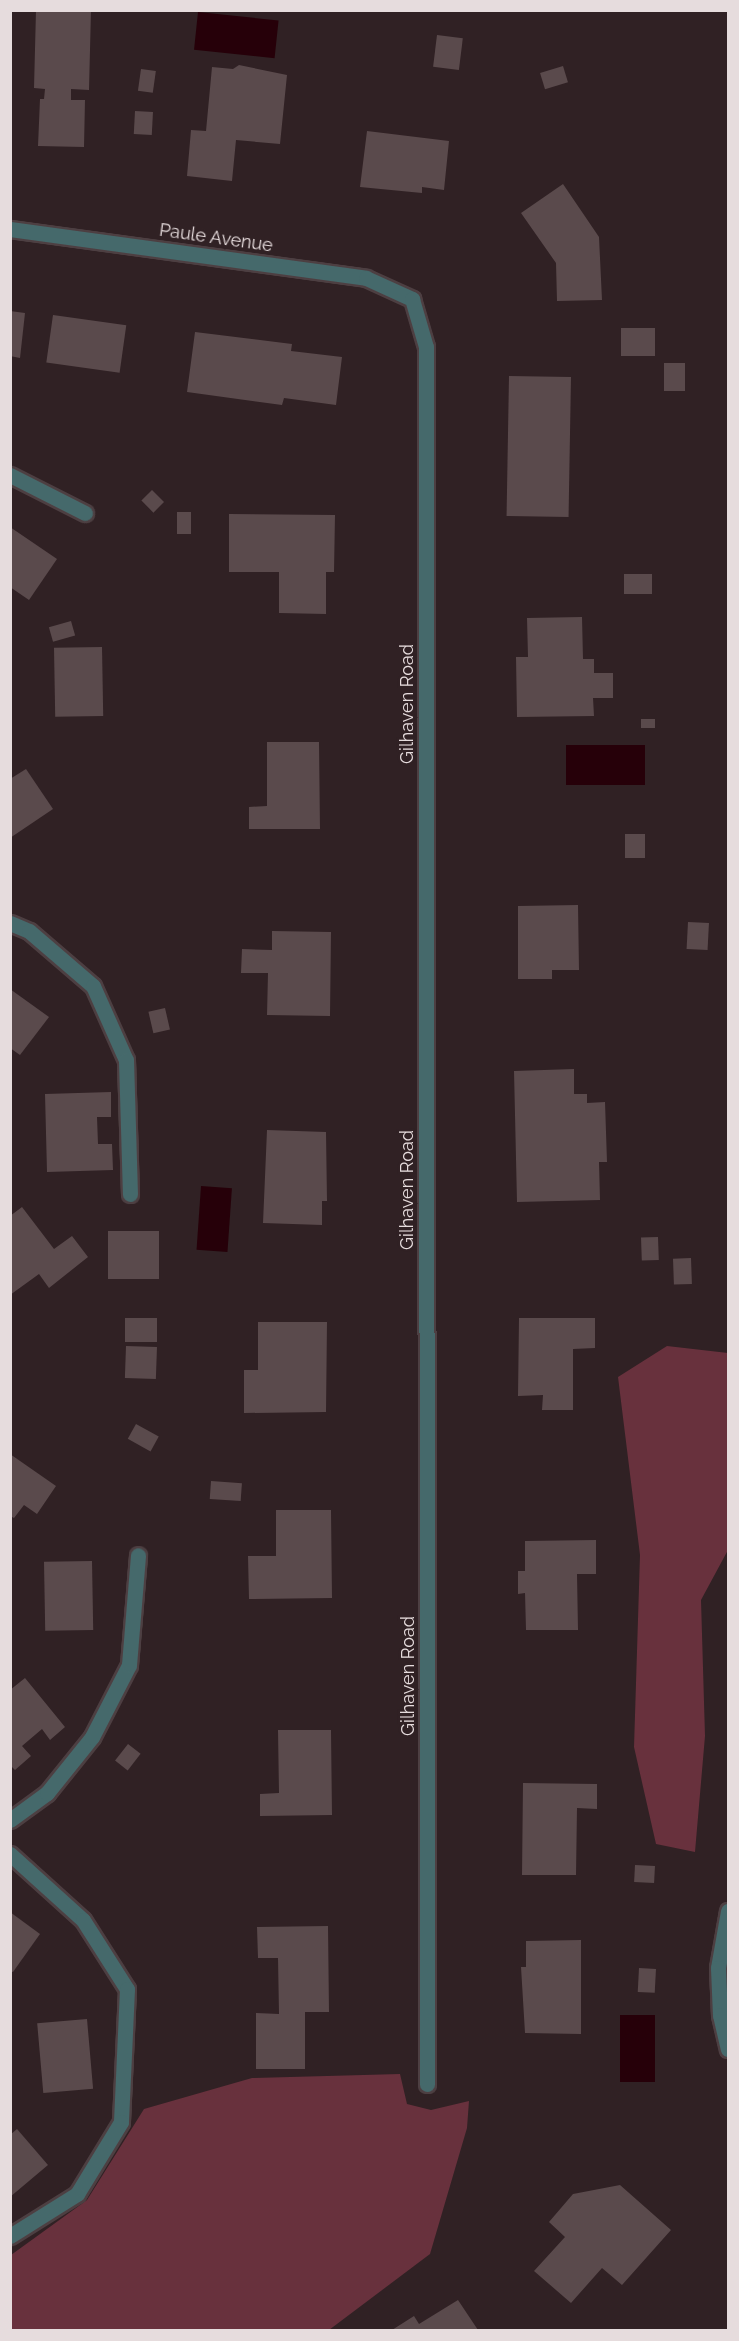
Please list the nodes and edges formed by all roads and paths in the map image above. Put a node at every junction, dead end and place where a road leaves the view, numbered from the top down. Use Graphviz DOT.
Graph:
graph roads {
  1 [pos="10,230"];
  2 [pos="412,299"];
  3 [pos="10,475"];
  4 [pos="85,513"];
  5 [pos="10,923"];
  6 [pos="130,1194"];
  7 [pos="138,1555"];
  8 [pos="10,1820"];
  9 [pos="10,1854"];
  10 [pos="729,1911"];
  11 [pos="729,2049"];
  12 [pos="428,2084"];
  13 [pos="10,2236"];
  1 -- 2 [label="street, Paule Avenue"];
  2 -- 12 [label="street, Gilhaven Road"];
  3 -- 4 [label="street"];
  5 -- 6 [label="street"];
  7 -- 8 [label="street"];
  9 -- 13 [label="street"];
  10 -- 11 [label="street"];
}
